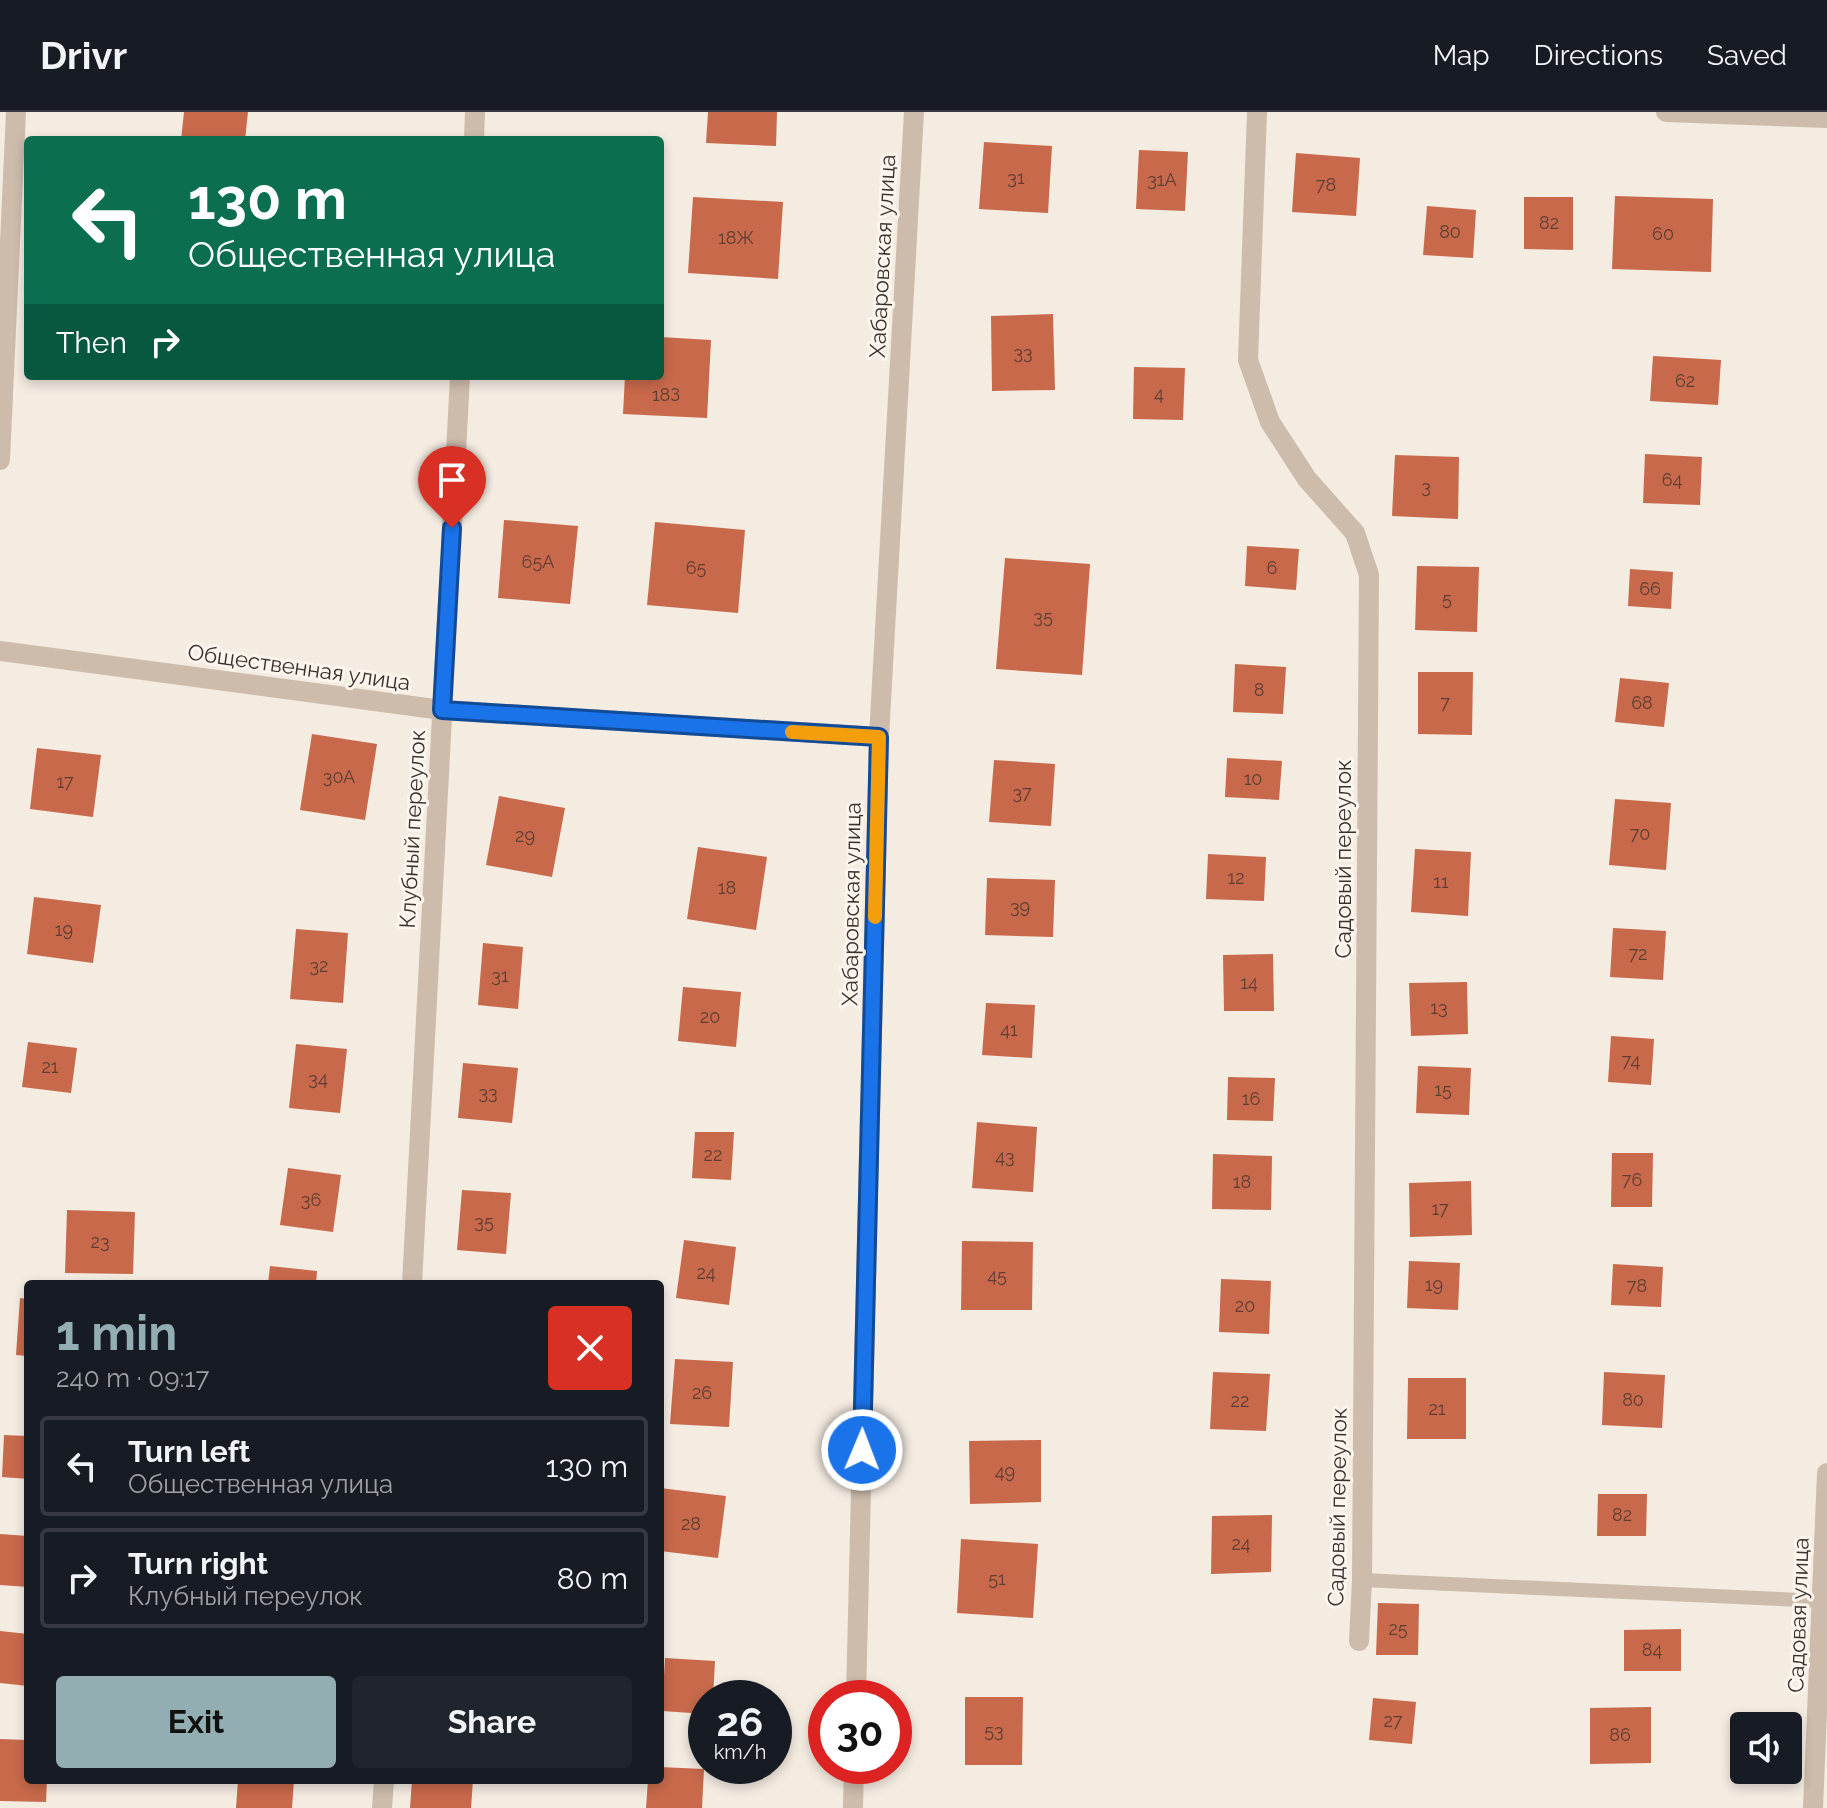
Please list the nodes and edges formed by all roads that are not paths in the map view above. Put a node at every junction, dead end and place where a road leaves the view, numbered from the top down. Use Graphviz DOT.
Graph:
graph roads {
  1 [pos="16,112"];
  2 [pos="475,112"];
  3 [pos="914,112"];
  4 [pos="1257,112"];
  5 [pos="1666,112"];
  6 [pos="1827,118"];
  7 [pos="474,136"];
  8 [pos="460,380"];
  9 [pos="0,460"];
  10 [pos="0,651"];
  11 [pos="442,710"];
  12 [pos="879,737"];
  13 [pos="412,1280"];
  14 [pos="1827,1473"];
  15 [pos="1362,1580"];
  16 [pos="1823,1601"];
  17 [pos="1359,1641"];
  18 [pos="856,1680"];
  19 [pos="384,1784"];
  20 [pos="854,1784"];
  21 [pos="382,1808"];
  22 [pos="853,1808"];
  23 [pos="1813,1808"];
  1 -- 9 [label="street"];
  2 -- 7 [label="street"];
  3 -- 12 [label="street, Хабаровская улица"];
  4 -- 15 [label="street, Садовый переулок"];
  5 -- 6 [label="street"];
  8 -- 11 [label="street, Клубный переулок"];
  10 -- 11 [label="street, Общественная улица"];
  11 -- 12 [label="street, Общественная улица"];
  11 -- 13 [label="street, Клубный переулок"];
  12 -- 18 [label="street, Хабаровская улица"];
  14 -- 16 [label="street, Садовая улица"];
  15 -- 16 [label="lane"];
  15 -- 17 [label="street, Садовый переулок"];
  16 -- 23 [label="street, Садовая улица"];
  19 -- 21 [label="street"];
  20 -- 22 [label="street"];
}
